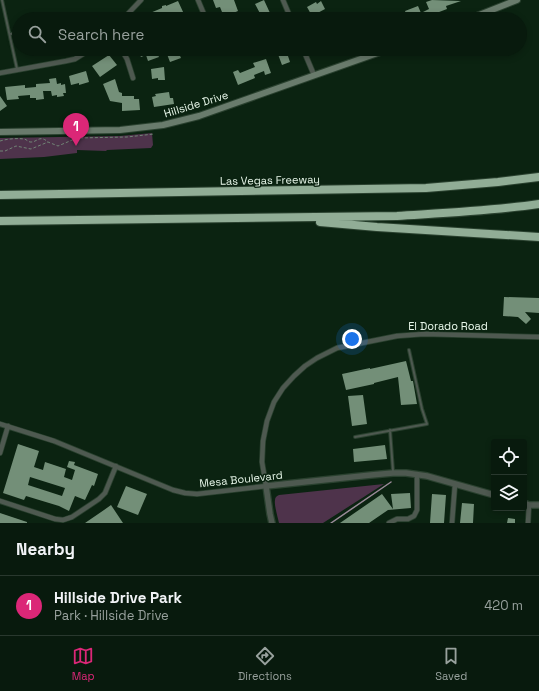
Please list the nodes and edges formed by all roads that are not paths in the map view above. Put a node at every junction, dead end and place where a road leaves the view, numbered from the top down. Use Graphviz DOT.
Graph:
graph roads {
  1 [pos="2,0"];
  2 [pos="141,0"];
  3 [pos="198,0"];
  4 [pos="283,0"];
  5 [pos="517,0"];
  6 [pos="130,12"];
  7 [pos="203,12"];
  8 [pos="288,12"];
  9 [pos="487,12"];
  10 [pos="10,34"];
  11 [pos="12,43"];
  12 [pos="15,56"];
  13 [pos="79,56"];
  14 [pos="125,56"];
  15 [pos="306,56"];
  16 [pos="369,56"];
  17 [pos="18,70"];
  18 [pos="0,73"];
  19 [pos="314,75"];
  20 [pos="133,78"];
  21 [pos="0,132"];
  22 [pos="537,177"];
  23 [pos="0,195"];
  24 [pos="539,204"];
  25 [pos="284,218"];
  26 [pos="0,222"];
  27 [pos="539,237"];
  28 [pos="539,337"];
  29 [pos="409,350"];
  30 [pos="0,424"];
  31 [pos="8,426"];
  32 [pos="390,430"];
  33 [pos="355,437"];
  34 [pos="0,453"];
  35 [pos="116,466"];
  36 [pos="393,473"];
  37 [pos="417,474"];
  38 [pos="455,484"];
  39 [pos="266,486"];
  40 [pos="491,494"];
  41 [pos="0,501"];
  42 [pos="527,504"];
  43 [pos="539,505"];
  44 [pos="272,523"];
  45 [pos="390,523"];
  46 [pos="452,523"];
  47 [pos="528,523"];
  1 -- 10 [label="lane"];
  2 -- 6 [label="street"];
  3 -- 7 [label="street"];
  4 -- 8 [label="street"];
  5 -- 9 [label="main road"];
  10 -- 11 [label="lane"];
  12 -- 17 [label="lane"];
  13 -- 17 [label="street"];
  14 -- 20 [label="street"];
  15 -- 19 [label="street"];
  16 -- 19 [label="main road, Hillside Drive"];
  17 -- 18 [label="street"];
  19 -- 21 [label="main road, Hillside Drive"];
  22 -- 23 [label="highway, Las Vegas Freeway"];
  24 -- 25 [label="highway"];
  25 -- 26 [label="highway"];
  25 -- 27 [label="highway"];
  28 -- 39 [label="street, El Dorado Road"];
  29 -- 32 [label="lane"];
  30 -- 31 [label="street, Mesa Boulevard"];
  31 -- 34 [label="street"];
  31 -- 35 [label="street, Mesa Boulevard"];
  32 -- 33 [label="lane"];
  32 -- 36 [label="lane"];
  35 -- 39 [label="street, Mesa Boulevard"];
  35 -- 41 [label="street"];
  36 -- 37 [label="street, Mesa Boulevard"];
  36 -- 39 [label="street, Mesa Boulevard"];
  37 -- 38 [label="street, Mesa Boulevard"];
  37 -- 45 [label="street"];
  38 -- 40 [label="street, Mesa Boulevard"];
  38 -- 46 [label="street"];
  39 -- 44 [label="street"];
  42 -- 43 [label="street"];
  42 -- 47 [label="street"];
}
